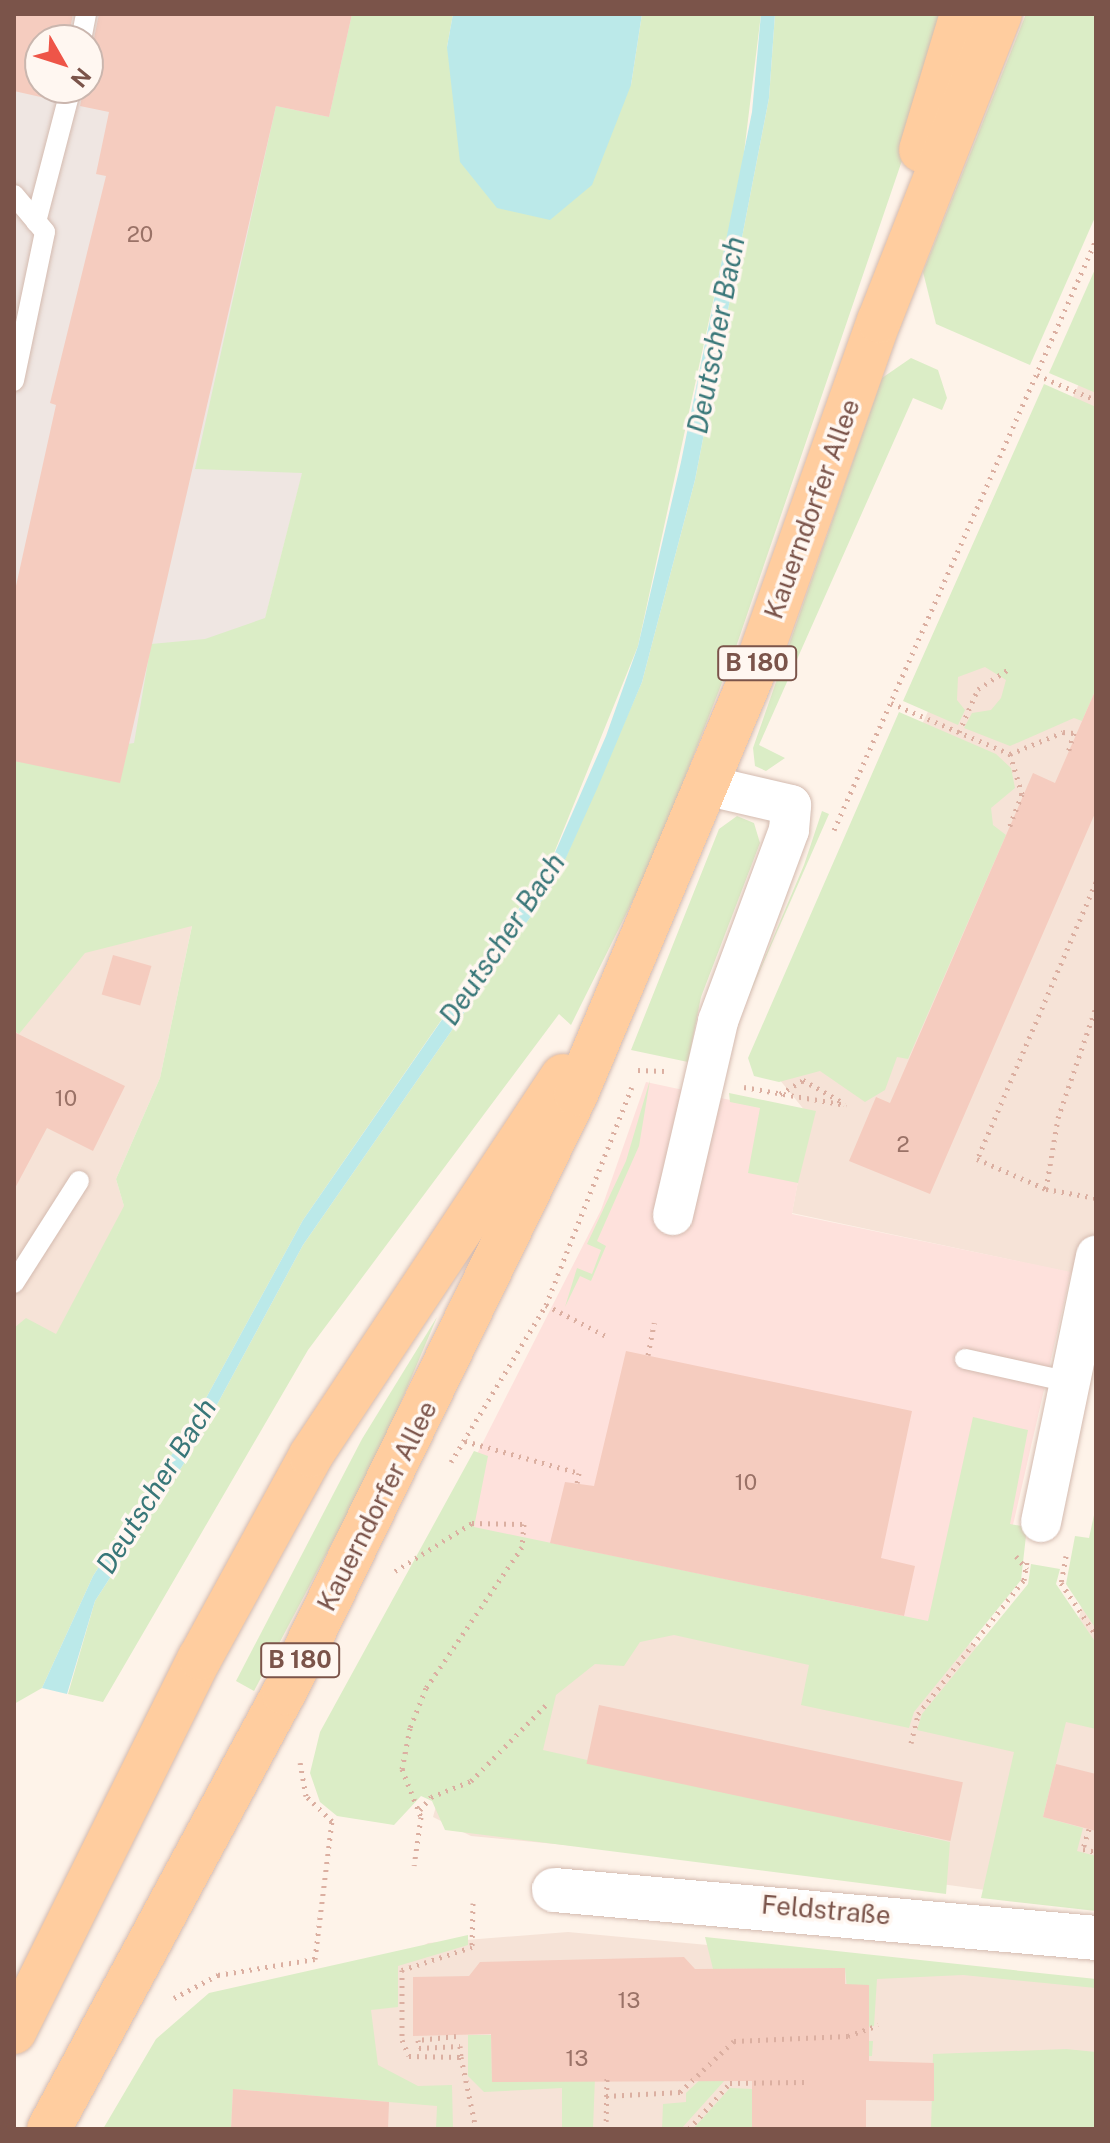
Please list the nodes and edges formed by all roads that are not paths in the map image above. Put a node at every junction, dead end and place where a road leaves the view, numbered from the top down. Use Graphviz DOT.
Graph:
graph roads {
  1 [pos="962,14"];
  2 [pos="1000,14"];
  3 [pos="67,104"];
  4 [pos="14,195"];
  5 [pos="36,222"];
  6 [pos="879,321"];
  7 [pos="14,381"];
  8 [pos="709,786"];
  9 [pos="617,999"];
  10 [pos="79,1181"];
  11 [pos="673,1215"];
  12 [pos="1096,1256"];
  13 [pos="14,1283"];
  14 [pos="965,1359"];
  15 [pos="1070,1382"];
  16 [pos="1041,1522"];
  17 [pos="554,1890"];
  18 [pos="1096,1938"];
  19 [pos="14,2032"];
  20 [pos="49,2129"];
  1 -- 6 [label="main road, Kauerndorfer Allee / B 180"];
  2 -- 6 [label="main road, Kauerndorfer Allee / B 180"];
  3 -- 5 [label="lane"];
  4 -- 5 [label="lane"];
  5 -- 7 [label="lane"];
  6 -- 8 [label="main road, Kauerndorfer Allee / B 180"];
  8 -- 9 [label="main road, Kauerndorfer Allee / B 180"];
  8 -- 11 [label="street"];
  9 -- 19 [label="main road, Kauerndorfer Allee / B 180"];
  9 -- 20 [label="main road, Kauerndorfer Allee / B 180"];
  10 -- 13 [label="lane"];
  12 -- 15 [label="street"];
  14 -- 15 [label="lane"];
  15 -- 16 [label="street"];
  17 -- 18 [label="street, Feldstraße"];
}
